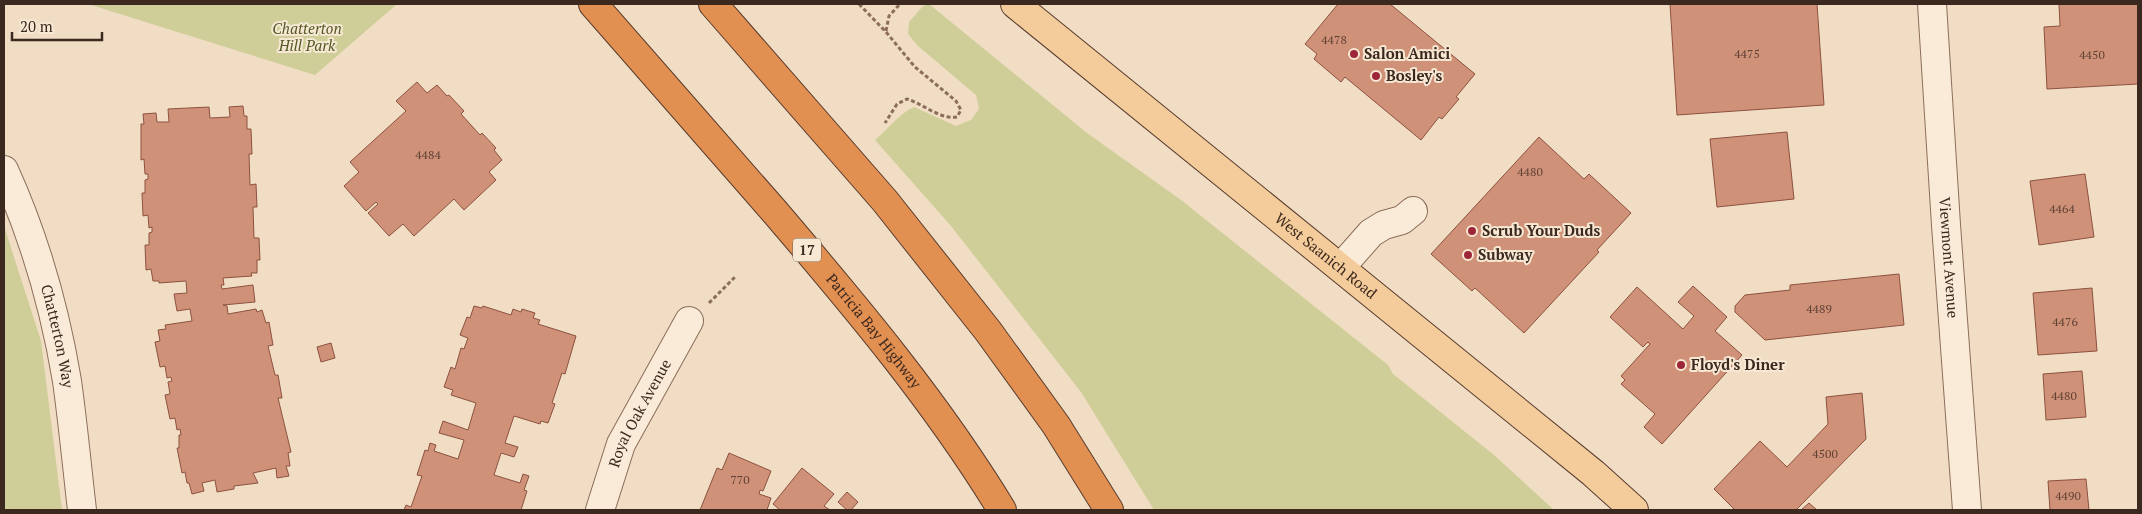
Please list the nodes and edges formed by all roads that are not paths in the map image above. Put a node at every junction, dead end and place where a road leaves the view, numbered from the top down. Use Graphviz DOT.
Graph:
graph roads {
  1 [pos="594,4"];
  2 [pos="713,4"];
  3 [pos="1015,4"];
  4 [pos="1932,4"];
  5 [pos="4,170"];
  6 [pos="1413,211"];
  7 [pos="1341,267"];
  8 [pos="689,321"];
  9 [pos="82,510"];
  10 [pos="600,510"];
  11 [pos="1002,510"];
  12 [pos="1109,510"];
  13 [pos="1634,510"];
  14 [pos="1967,510"];
  1 -- 11 [label="highway, Patricia Bay Highway / 17"];
  2 -- 12 [label="highway"];
  3 -- 7 [label="main road, West Saanich Road"];
  4 -- 14 [label="street, Viewmont Avenue"];
  5 -- 9 [label="street, Chatterton Way"];
  6 -- 7 [label="street"];
  7 -- 13 [label="main road, West Saanich Road"];
  8 -- 10 [label="street, Royal Oak Avenue"];
}
